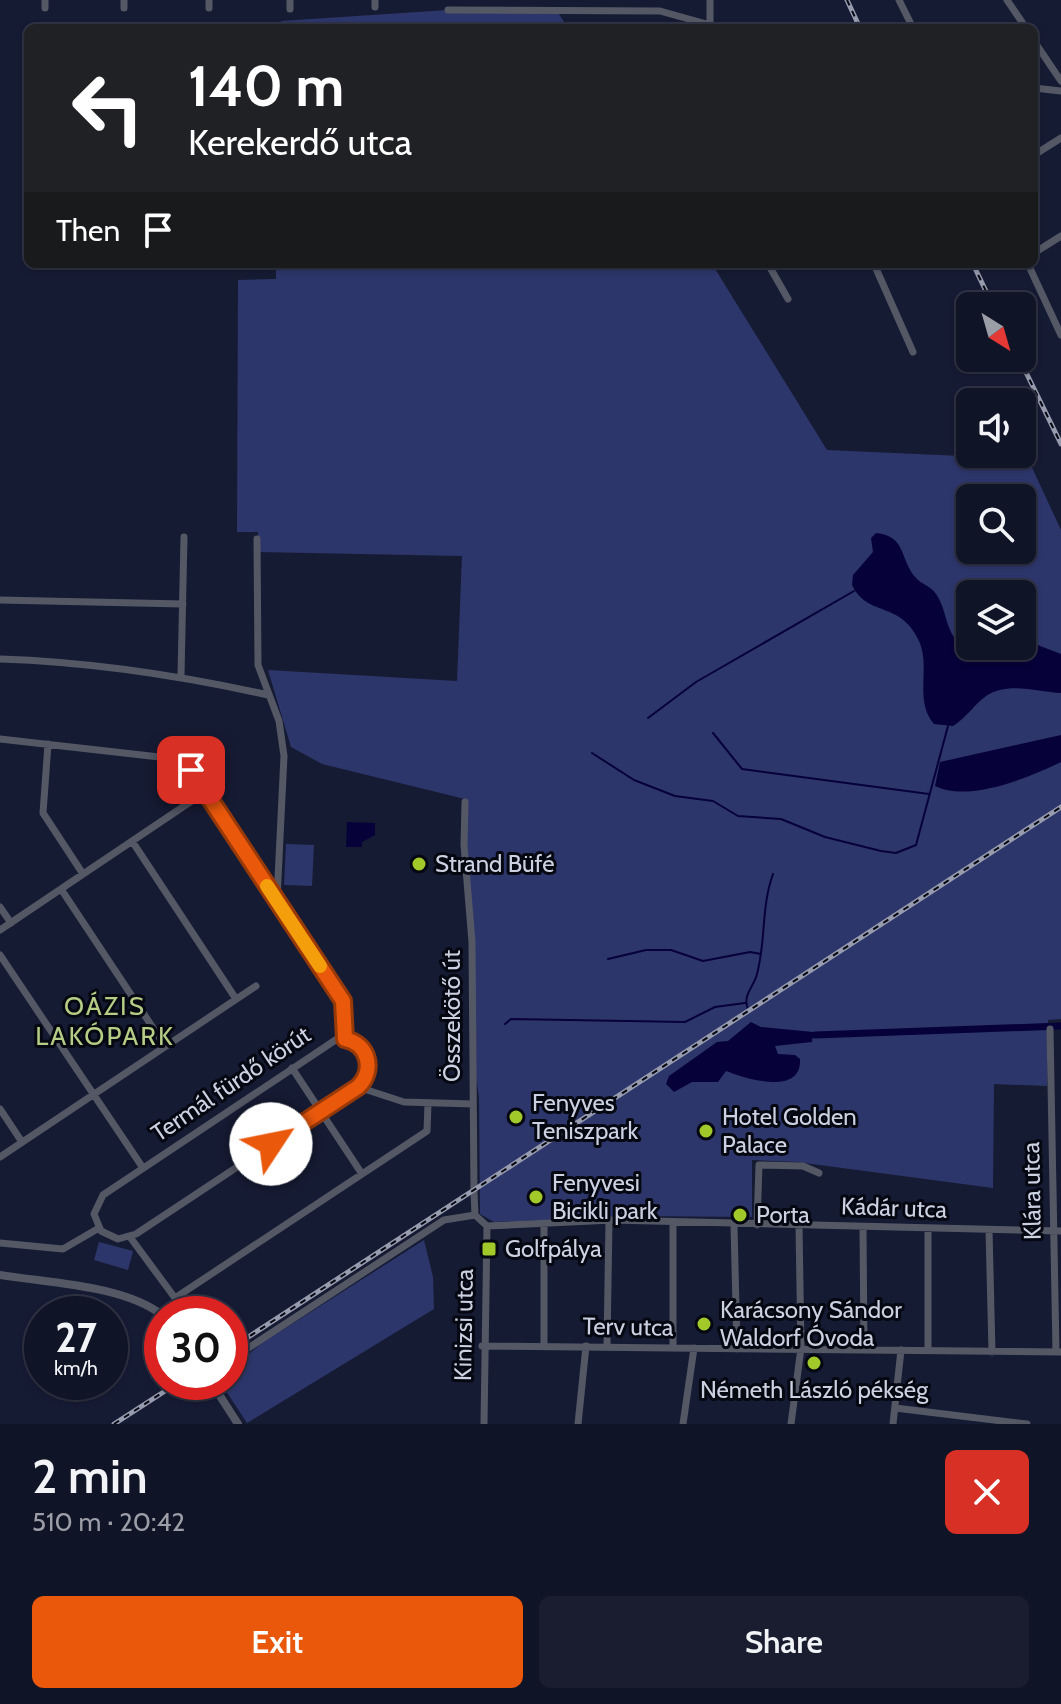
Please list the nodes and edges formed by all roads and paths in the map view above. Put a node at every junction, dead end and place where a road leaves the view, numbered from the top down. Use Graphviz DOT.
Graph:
graph roads {
  1 [pos="468,0"];
  2 [pos="710,0"];
  3 [pos="899,0"];
  4 [pos="1007,0"];
  5 [pos="448,10"];
  6 [pos="469,10"];
  7 [pos="703,24"];
  8 [pos="710,24"];
  9 [pos="911,24"];
  10 [pos="1023,24"];
  11 [pos="1038,47"];
  12 [pos="1061,81"];
  13 [pos="1038,88"];
  14 [pos="1061,91"];
  15 [pos="1061,138"];
  16 [pos="1038,152"];
  17 [pos="1061,236"];
  18 [pos="1038,250"];
  19 [pos="770,268"];
  20 [pos="876,268"];
  21 [pos="1030,268"];
  22 [pos="788,299"];
  23 [pos="1061,335"];
  24 [pos="913,352"];
  25 [pos="184,537"];
  26 [pos="257,539"];
  27 [pos="0,600"];
  28 [pos="183,604"];
  29 [pos="0,659"];
  30 [pos="181,675"];
  31 [pos="268,695"];
  32 [pos="0,739"];
  33 [pos="48,744"];
  34 [pos="205,792"];
  35 [pos="465,802"];
  36 [pos="132,841"];
  37 [pos="83,874"];
  38 [pos="61,889"];
  39 [pos="277,901"];
  40 [pos="0,907"];
  41 [pos="11,923"];
  42 [pos="0,930"];
  43 [pos="0,955"];
  44 [pos="256,986"];
  45 [pos="236,999"];
  46 [pos="1050,1029"];
  47 [pos="345,1039"];
  48 [pos="165,1046"];
  49 [pos="292,1068"];
  50 [pos="358,1087"];
  51 [pos="94,1094"];
  52 [pos="428,1104"];
  53 [pos="473,1104"];
  54 [pos="0,1109"];
  55 [pos="321,1111"];
  56 [pos="22,1142"];
  57 [pos="0,1157"];
  58 [pos="143,1168"];
  59 [pos="819,1173"];
  60 [pos="362,1174"];
  61 [pos="475,1215"];
  62 [pos="609,1220"];
  63 [pos="673,1223"];
  64 [pos="544,1224"];
  65 [pos="734,1225"];
  66 [pos="757,1225"];
  67 [pos="487,1226"];
  68 [pos="799,1226"];
  69 [pos="863,1227"];
  70 [pos="99,1228"];
  71 [pos="928,1230"];
  72 [pos="989,1230"];
  73 [pos="1057,1231"];
  74 [pos="130,1237"];
  75 [pos="0,1243"];
  76 [pos="0,1275"];
  77 [pos="144,1304"];
  78 [pos="482,1346"];
  79 [pos="544,1346"];
  80 [pos="586,1346"];
  81 [pos="607,1346"];
  82 [pos="248,1348"];
  83 [pos="673,1348"];
  84 [pos="694,1348"];
  85 [pos="801,1348"];
  86 [pos="737,1349"];
  87 [pos="928,1349"];
  88 [pos="864,1350"];
  89 [pos="901,1350"];
  90 [pos="992,1352"];
  91 [pos="1058,1352"];
  92 [pos="223,1400"];
  93 [pos="895,1408"];
  94 [pos="238,1424"];
  95 [pos="484,1424"];
  96 [pos="578,1424"];
  97 [pos="683,1424"];
  98 [pos="791,1424"];
  99 [pos="893,1424"];
  100 [pos="1027,1424"];
  1 -- 6 [label="street"];
  2 -- 8 [label="street"];
  3 -- 9 [label="street"];
  4 -- 10 [label="street"];
  5 -- 6 [label="street"];
  6 -- 7 [label="street"];
  11 -- 12 [label="street"];
  13 -- 14 [label="street"];
  15 -- 16 [label="street"];
  17 -- 18 [label="street"];
  19 -- 22 [label="street"];
  20 -- 24 [label="street"];
  21 -- 23 [label="street"];
  25 -- 28 [label="street"];
  26 -- 31 [label="street"];
  27 -- 28 [label="street"];
  28 -- 30 [label="street"];
  29 -- 30 [label="street"];
  30 -- 31 [label="street"];
  31 -- 39 [label="street"];
  32 -- 33 [label="street"];
  33 -- 34 [label="street"];
  33 -- 37 [label="street"];
  34 -- 36 [label="street"];
  34 -- 39 [label="street"];
  35 -- 53 [label="street, Összekötő út"];
  36 -- 37 [label="street"];
  36 -- 45 [label="street"];
  37 -- 38 [label="street"];
  38 -- 41 [label="street"];
  38 -- 48 [label="street"];
  39 -- 47 [label="street"];
  40 -- 41 [label="street"];
  41 -- 42 [label="street"];
  43 -- 51 [label="street"];
  44 -- 45 [label="street"];
  45 -- 48 [label="street"];
  46 -- 73 [label="street, Klára utca"];
  47 -- 49 [label="street, Termál fürdő körút"];
  47 -- 50 [label="street, Termál fürdő körút"];
  48 -- 51 [label="street"];
  49 -- 55 [label="street"];
  49 -- 58 [label="street, Termál fürdő körút"];
  50 -- 52 [label="street"];
  50 -- 55 [label="street"];
  51 -- 56 [label="street"];
  51 -- 58 [label="street"];
  52 -- 53 [label="street"];
  52 -- 60 [label="street"];
  53 -- 61 [label="street, Összekötő út"];
  54 -- 56 [label="street"];
  55 -- 60 [label="street"];
  55 -- 74 [label="street"];
  56 -- 57 [label="street"];
  58 -- 70 [label="street, Termál fürdő körút"];
  59 -- 66 [label="street"];
  60 -- 74 [label="street"];
  61 -- 67 [label="street"];
  61 -- 82 [label="street"];
  62 -- 63 [label="street, Kádár utca"];
  62 -- 64 [label="street, Kádár utca"];
  62 -- 81 [label="street"];
  63 -- 65 [label="street, Kádár utca"];
  63 -- 83 [label="street"];
  64 -- 67 [label="street, Kádár utca"];
  64 -- 79 [label="street"];
  65 -- 66 [label="street, Kádár utca"];
  65 -- 86 [label="street"];
  66 -- 68 [label="street, Kádár utca"];
  67 -- 78 [label="street, Kinizsi utca"];
  68 -- 69 [label="street, Kádár utca"];
  68 -- 85 [label="street"];
  69 -- 71 [label="street, Kádár utca"];
  69 -- 88 [label="street"];
  70 -- 74 [label="street"];
  70 -- 75 [label="street"];
  71 -- 72 [label="street, Kádár utca"];
  71 -- 87 [label="street"];
  72 -- 73 [label="street, Kádár utca"];
  72 -- 90 [label="street"];
  73 -- 91 [label="street, Klára utca"];
  76 -- 77 [label="street"];
  78 -- 79 [label="street, Terv utca"];
  78 -- 95 [label="street, Kinizsi utca"];
  79 -- 80 [label="street, Terv utca"];
  80 -- 81 [label="street, Terv utca"];
  80 -- 96 [label="street"];
  81 -- 83 [label="street, Terv utca"];
  83 -- 84 [label="street, Terv utca"];
  84 -- 86 [label="street, Terv utca"];
  84 -- 97 [label="street"];
  85 -- 86 [label="street, Terv utca"];
  85 -- 88 [label="street, Terv utca"];
  85 -- 98 [label="street"];
  87 -- 89 [label="street, Terv utca"];
  87 -- 90 [label="street, Terv utca"];
  88 -- 89 [label="street, Terv utca"];
  89 -- 93 [label="street"];
  90 -- 91 [label="street, Terv utca"];
  92 -- 94 [label="street"];
  93 -- 99 [label="street"];
  93 -- 100 [label="street"];
}
